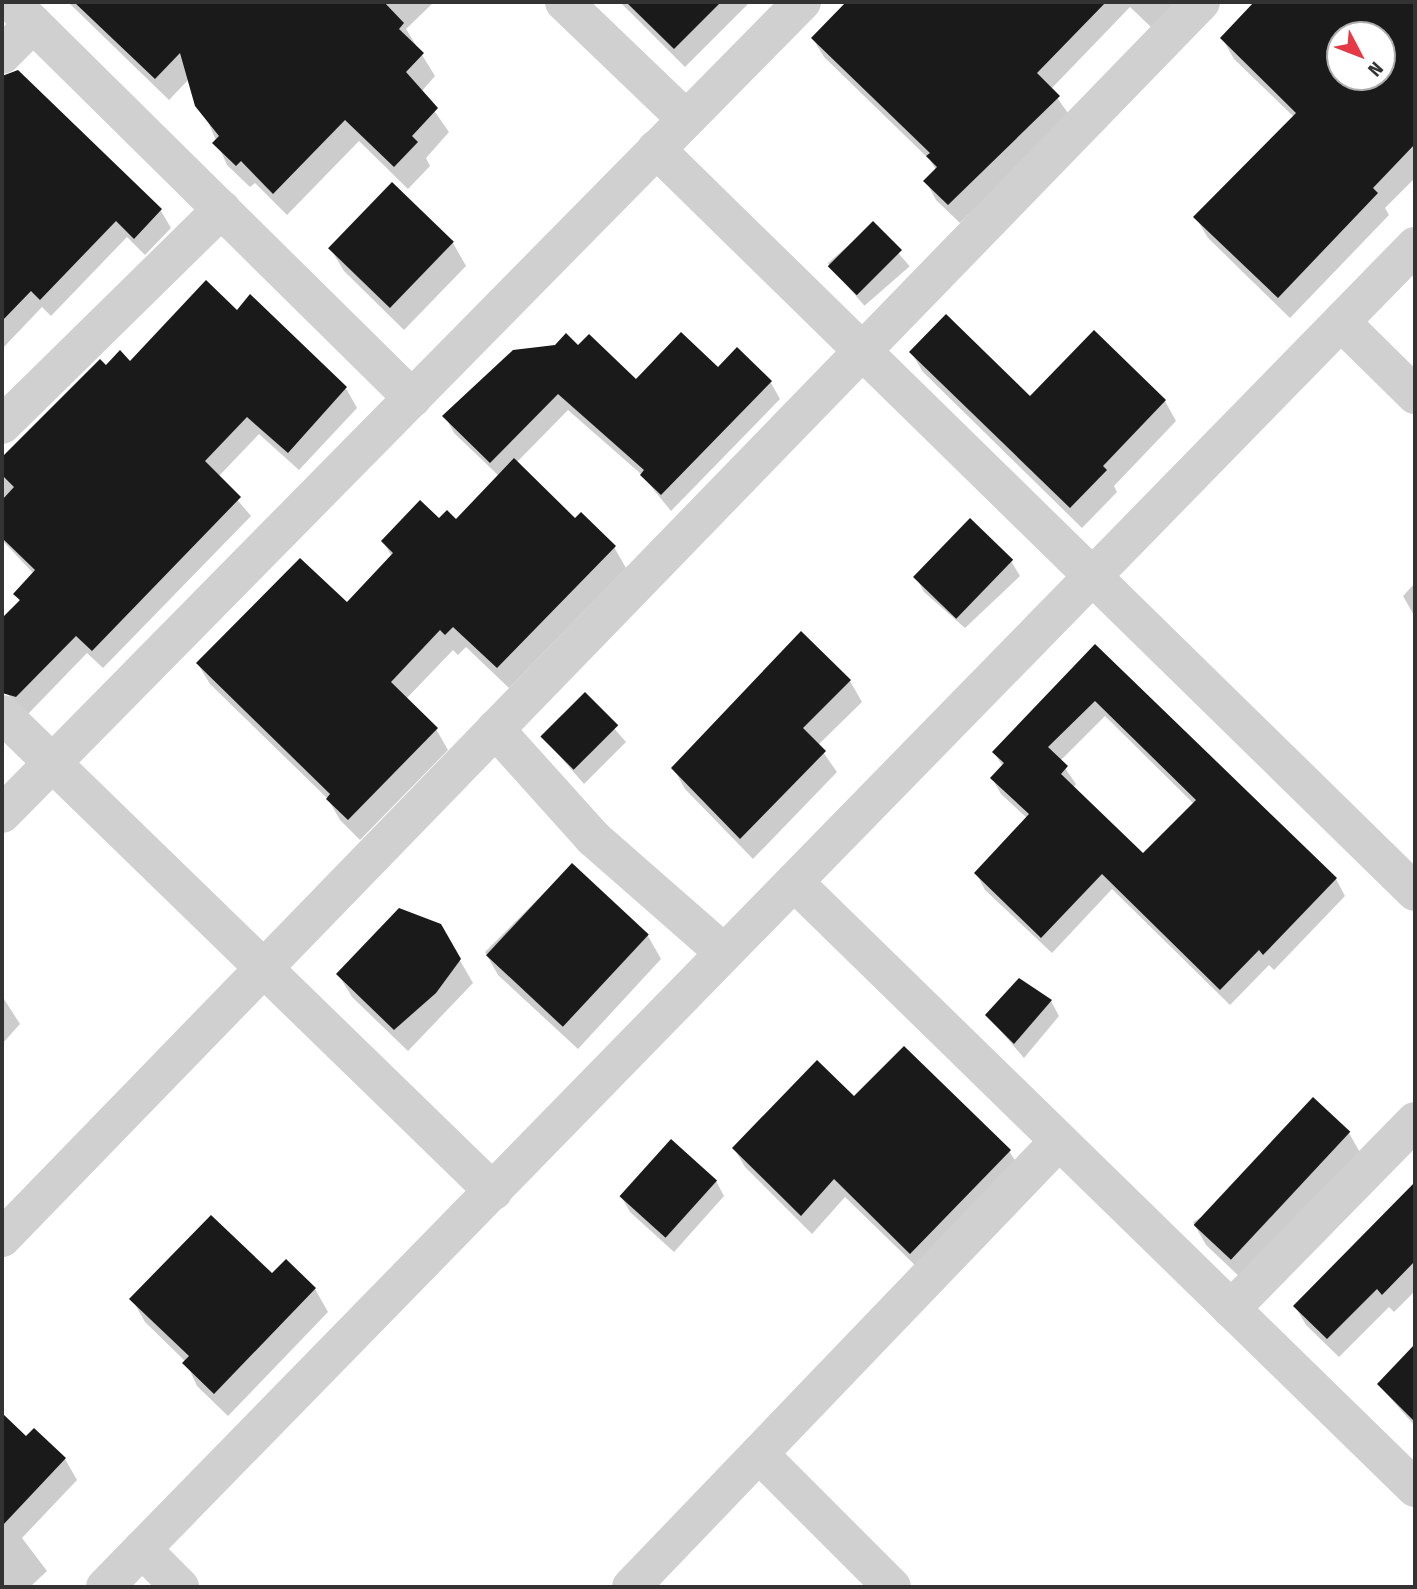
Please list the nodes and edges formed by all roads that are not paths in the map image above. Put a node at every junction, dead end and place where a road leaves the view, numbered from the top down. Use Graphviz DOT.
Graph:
graph roads {
  1 [pos="564,2"];
  2 [pos="802,2"];
  3 [pos="1201,2"];
  4 [pos="22,13"];
  5 [pos="2,55"];
  6 [pos="686,119"];
  7 [pos="656,149"];
  8 [pos="222,209"];
  9 [pos="1415,246"];
  10 [pos="1340,322"];
  11 [pos="862,351"];
  12 [pos="1415,395"];
  13 [pos="412,398"];
  14 [pos="2,425"];
  15 [pos="1093,576"];
  16 [pos="2,714"];
  17 [pos="495,729"];
  18 [pos="52,763"];
  19 [pos="2,814"];
  20 [pos="794,882"];
  21 [pos="1415,892"];
  22 [pos="723,951"];
  23 [pos="264,968"];
  24 [pos="1415,1121"];
  25 [pos="1059,1141"];
  26 [pos="493,1191"];
  27 [pos="2,1238"];
  28 [pos="1231,1309"];
  29 [pos="759,1454"];
  30 [pos="1415,1488"];
  31 [pos="142,1549"];
  32 [pos="105,1587"];
  33 [pos="180,1587"];
  34 [pos="631,1587"];
  35 [pos="892,1587"];
  1 -- 6 [label="street"];
  2 -- 6 [label="street"];
  3 -- 11 [label="street"];
  4 -- 5 [label="street"];
  4 -- 8 [label="street"];
  6 -- 7 [label="street"];
  7 -- 11 [label="street"];
  7 -- 13 [label="street"];
  8 -- 13 [label="street"];
  8 -- 14 [label="street"];
  9 -- 10 [label="street"];
  10 -- 12 [label="street"];
  10 -- 15 [label="street"];
  11 -- 15 [label="street"];
  11 -- 17 [label="street"];
  13 -- 18 [label="street"];
  15 -- 20 [label="street"];
  15 -- 21 [label="street"];
  16 -- 18 [label="street"];
  17 -- 22 [label="street"];
  17 -- 23 [label="street"];
  18 -- 19 [label="street"];
  18 -- 23 [label="street"];
  20 -- 22 [label="street"];
  20 -- 25 [label="street"];
  22 -- 26 [label="street"];
  23 -- 26 [label="street"];
  23 -- 27 [label="street"];
  24 -- 28 [label="street"];
  25 -- 28 [label="street"];
  25 -- 29 [label="street"];
  26 -- 31 [label="street"];
  28 -- 30 [label="street"];
  29 -- 34 [label="street"];
  29 -- 35 [label="street"];
  31 -- 32 [label="street"];
  31 -- 33 [label="street"];
}
